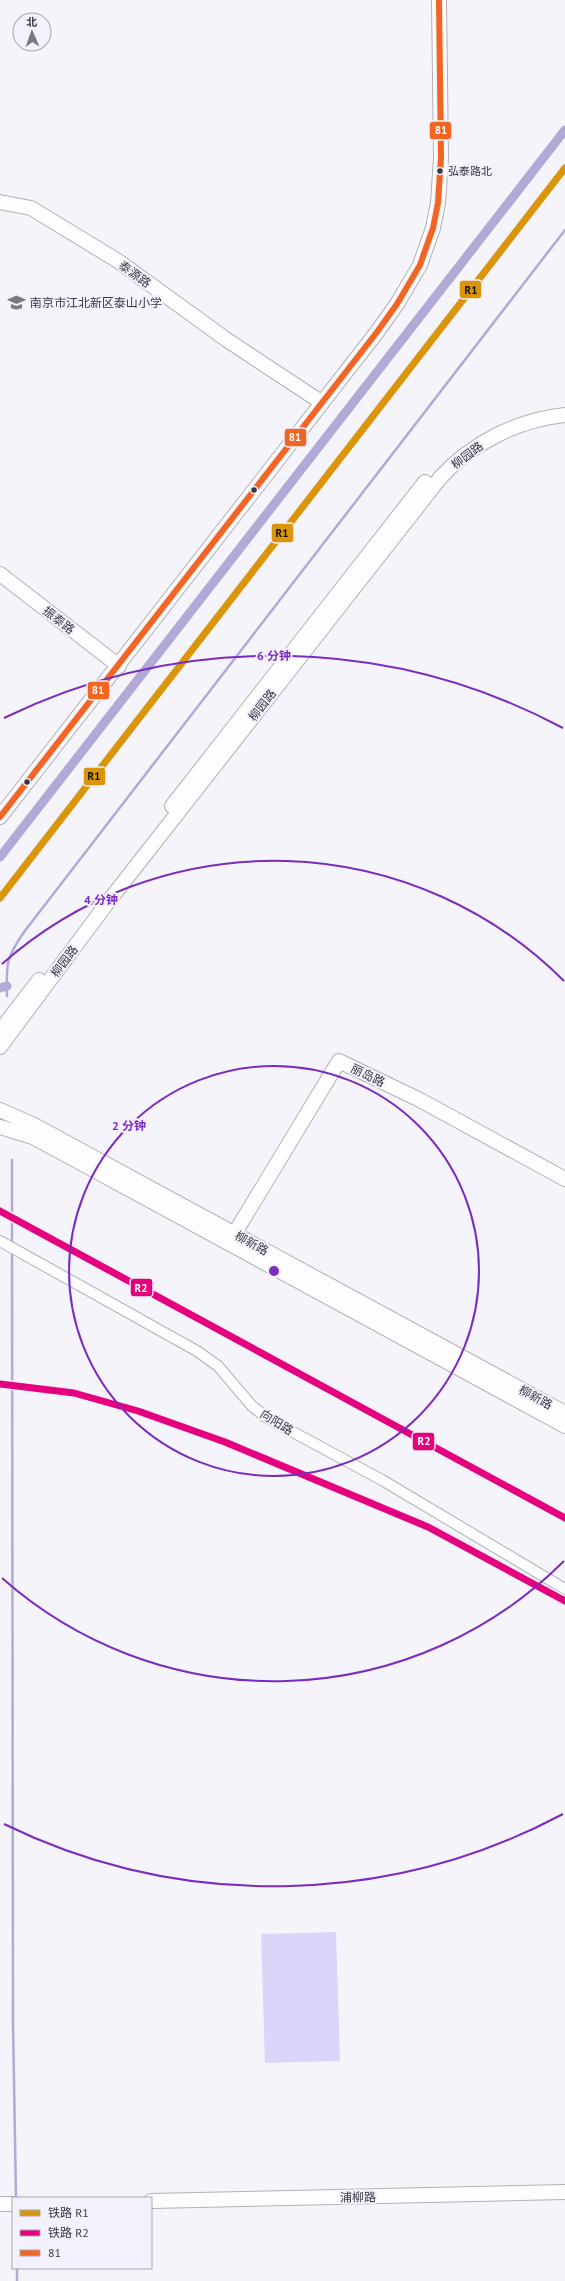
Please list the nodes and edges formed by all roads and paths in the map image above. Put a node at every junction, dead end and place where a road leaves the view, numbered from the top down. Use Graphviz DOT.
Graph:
graph roads {
  1 [pos="439,0"];
  2 [pos="0,202"];
  3 [pos="321,402"];
  4 [pos="565,408"];
  5 [pos="565,415"];
  6 [pos="0,574"];
  7 [pos="119,666"];
  8 [pos="0,817"];
  9 [pos="0,1030"];
  10 [pos="0,1047"];
  11 [pos="0,1110"];
  12 [pos="0,1127"];
  13 [pos="565,1179"];
  14 [pos="232,1239"];
  15 [pos="0,1241"];
  16 [pos="565,1413"];
  17 [pos="565,1426"];
  18 [pos="565,1589"];
  19 [pos="565,2192"];
  20 [pos="152,2201"];
  1 -- 3 [label="street"];
  2 -- 3 [label="street, 泰源路"];
  3 -- 7 [label="street"];
  4 -- 9 [label="street, 柳园路"];
  5 -- 10 [label="street, 柳园路"];
  6 -- 7 [label="street, 振泰路"];
  7 -- 8 [label="street"];
  11 -- 14 [label="street, 柳新路"];
  12 -- 14 [label="street, 柳新路"];
  13 -- 14 [label="street, 丽岛路"];
  14 -- 16 [label="street, 柳新路"];
  14 -- 17 [label="street, 柳新路"];
  15 -- 18 [label="street, 向阳路"];
  19 -- 20 [label="street, 浦柳路"];
}
